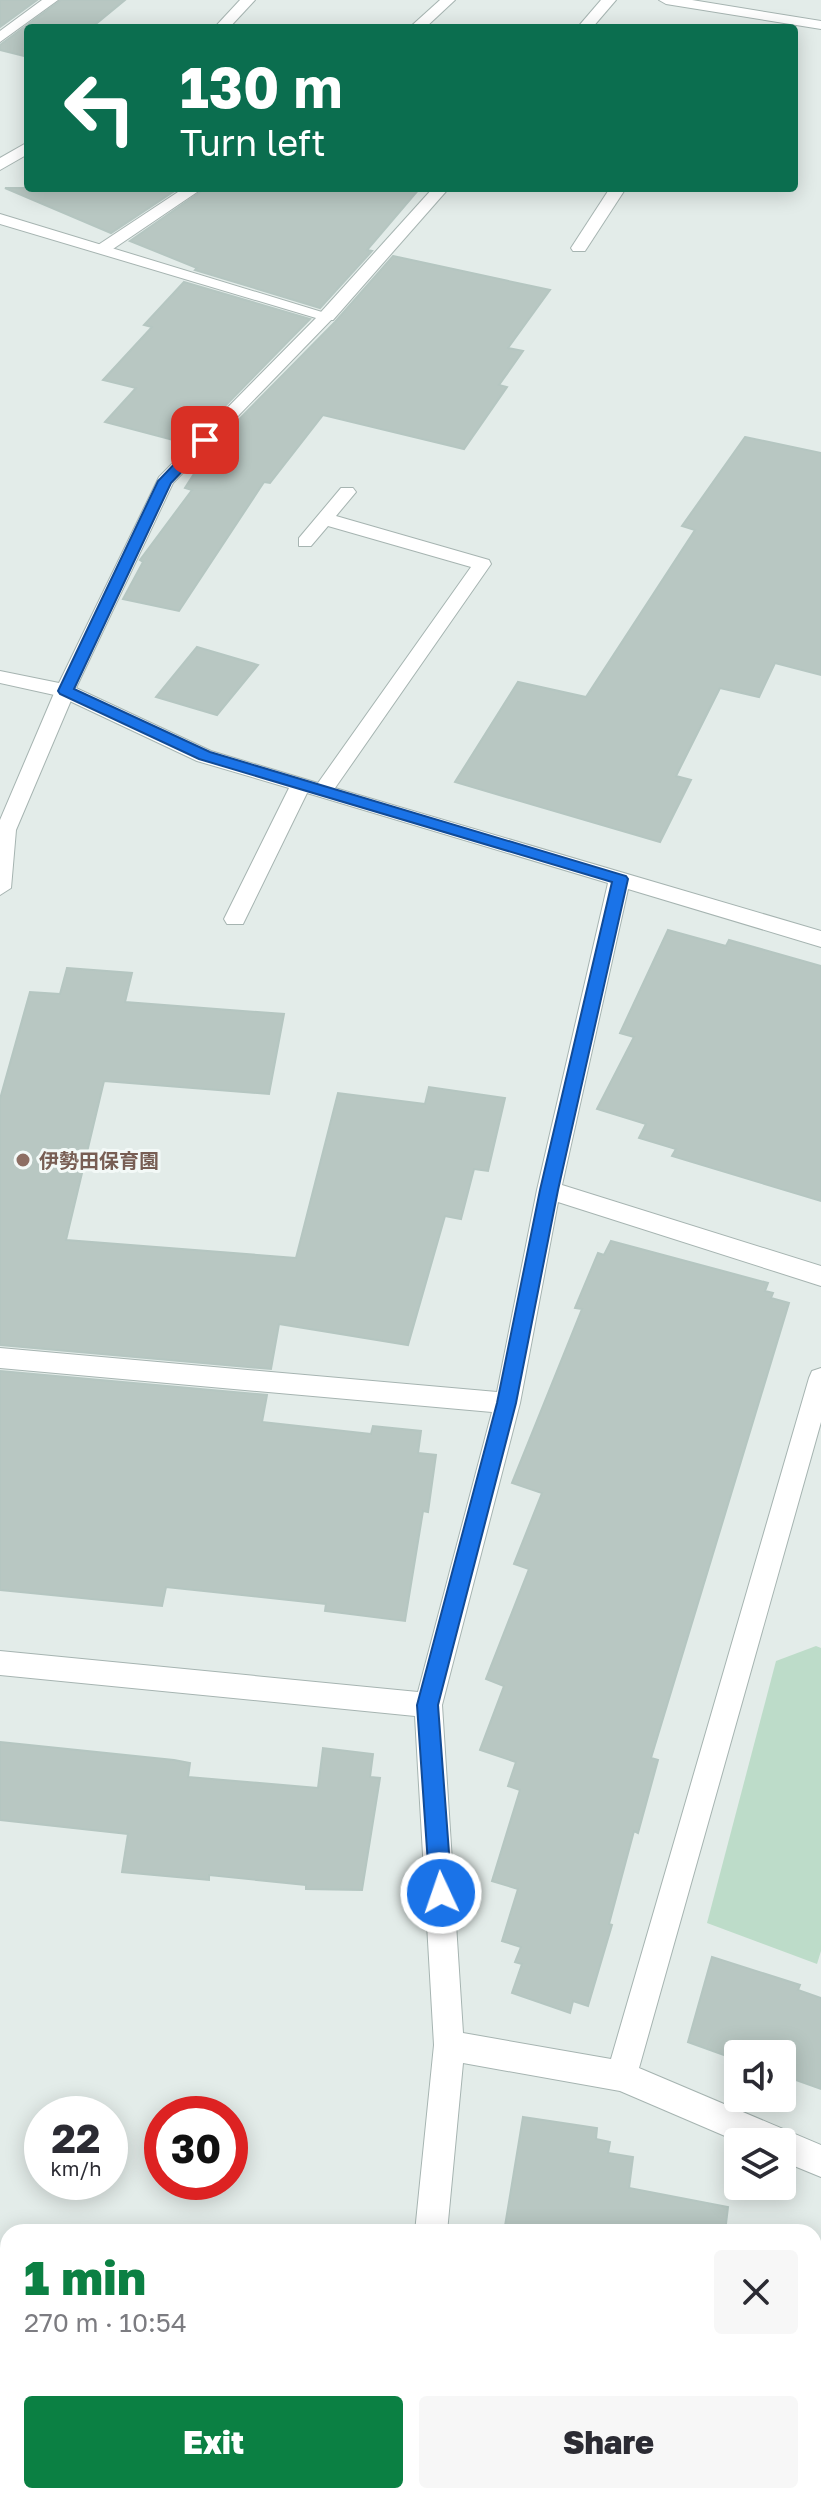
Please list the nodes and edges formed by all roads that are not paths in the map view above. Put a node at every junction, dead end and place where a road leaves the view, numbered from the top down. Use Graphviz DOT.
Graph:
graph roads {
  1 [pos="51,0"];
  2 [pos="248,0"];
  3 [pos="448,0"];
  4 [pos="609,0"];
  5 [pos="666,0"];
  6 [pos="732,11"];
  7 [pos="225,24"];
  8 [pos="421,24"];
  9 [pos="588,24"];
  10 [pos="724,24"];
  11 [pos="821,25"];
  12 [pos="0,38"];
  13 [pos="24,150"];
  14 [pos="0,165"];
  15 [pos="189,192"];
  16 [pos="437,192"];
  17 [pos="615,192"];
  18 [pos="0,219"];
  19 [pos="104,248"];
  20 [pos="579,248"];
  21 [pos="327,316"];
  22 [pos="347,492"];
  23 [pos="325,519"];
  24 [pos="305,542"];
  25 [pos="0,677"];
  26 [pos="65,691"];
  27 [pos="300,786"];
  28 [pos="322,792"];
  29 [pos="620,879"];
  30 [pos="0,888"];
  31 [pos="235,919"];
  32 [pos="821,939"];
  33 [pos="549,1190"];
  34 [pos="821,1276"];
  35 [pos="0,1358"];
  36 [pos="821,1378"];
  37 [pos="507,1403"];
  38 [pos="0,1663"];
  39 [pos="428,1705"];
  40 [pos="449,2045"];
  41 [pos="621,2076"];
  42 [pos="743,2128"];
  43 [pos="796,2151"];
  44 [pos="821,2161"];
  45 [pos="432,2224"];
  1 -- 12 [label="street"];
  2 -- 7 [label="street"];
  3 -- 8 [label="street"];
  4 -- 9 [label="street"];
  5 -- 6 [label="street"];
  6 -- 10 [label="street"];
  6 -- 11 [label="street"];
  13 -- 14 [label="street"];
  15 -- 19 [label="street"];
  16 -- 21 [label="street"];
  17 -- 20 [label="street"];
  18 -- 19 [label="street"];
  19 -- 21 [label="street"];
  21 -- 26 [label="street"];
  22 -- 23 [label="street"];
  23 -- 24 [label="street"];
  23 -- 28 [label="street"];
  25 -- 26 [label="street"];
  26 -- 27 [label="street"];
  26 -- 30 [label="street"];
  27 -- 28 [label="street"];
  27 -- 31 [label="street"];
  28 -- 29 [label="street"];
  29 -- 32 [label="street"];
  29 -- 33 [label="street"];
  33 -- 34 [label="street"];
  33 -- 37 [label="street"];
  35 -- 37 [label="street"];
  36 -- 41 [label="street"];
  37 -- 39 [label="street"];
  38 -- 39 [label="street"];
  39 -- 40 [label="street"];
  40 -- 41 [label="street"];
  40 -- 45 [label="street"];
  41 -- 42 [label="street"];
  43 -- 44 [label="street"];
}
